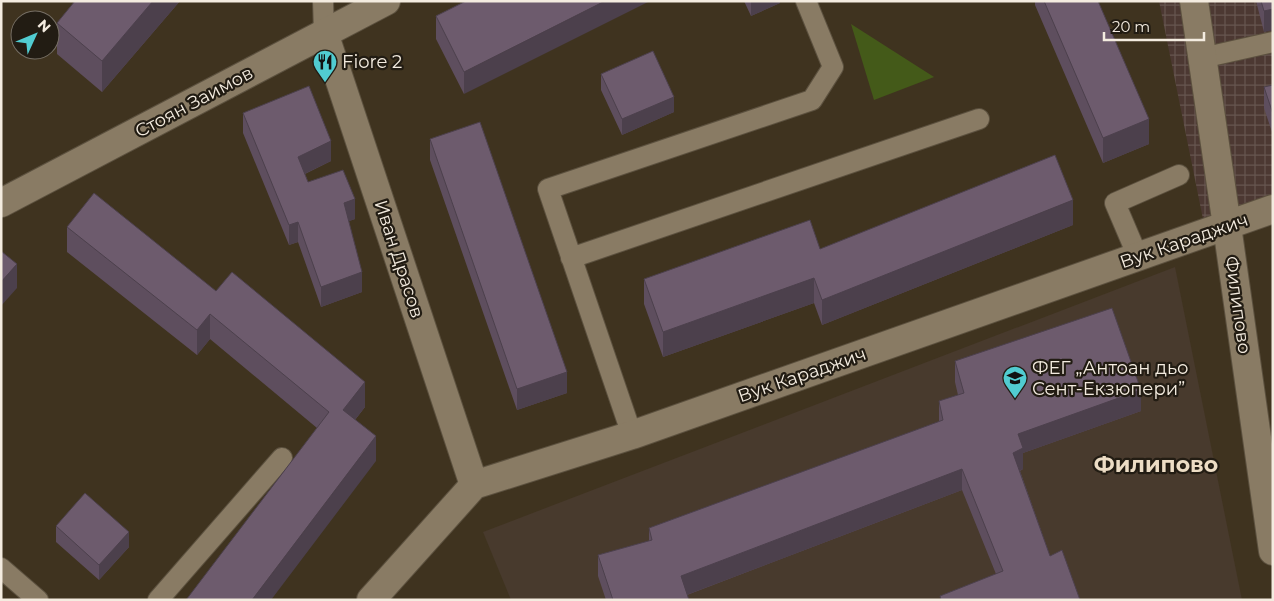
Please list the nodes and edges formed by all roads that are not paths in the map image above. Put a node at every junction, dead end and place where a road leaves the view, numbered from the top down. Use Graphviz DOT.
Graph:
graph roads {
  1 [pos="323,1"];
  2 [pos="386,1"];
  3 [pos="806,1"];
  4 [pos="1194,1"];
  5 [pos="324,33"];
  6 [pos="1273,42"];
  7 [pos="1202,58"];
  8 [pos="979,119"];
  9 [pos="1180,175"];
  10 [pos="1,203"];
  11 [pos="1273,209"];
  12 [pos="1227,226"];
  13 [pos="1138,257"];
  14 [pos="571,258"];
  15 [pos="632,435"];
  16 [pos="282,458"];
  17 [pos="474,485"];
  18 [pos="1273,551"];
  19 [pos="1,568"];
  20 [pos="38,600"];
  21 [pos="158,600"];
  22 [pos="371,600"];
  1 -- 5 [label="lane"];
  2 -- 5 [label="street, Стоян Заимов"];
  3 -- 14 [label="lane"];
  4 -- 7 [label="street, Филипово"];
  5 -- 10 [label="street, Стоян Заимов"];
  5 -- 17 [label="street, Иван Драсов"];
  6 -- 7 [label="lane"];
  7 -- 12 [label="street, Филипово"];
  8 -- 14 [label="lane"];
  9 -- 13 [label="lane"];
  11 -- 12 [label="street, Вук Караджич"];
  12 -- 13 [label="street, Вук Караджич"];
  12 -- 18 [label="street, Филипово"];
  13 -- 15 [label="street, Вук Караджич"];
  14 -- 15 [label="lane"];
  15 -- 17 [label="street, Вук Караджич"];
  16 -- 21 [label="lane"];
  17 -- 22 [label="street"];
  19 -- 20 [label="lane"];
}
